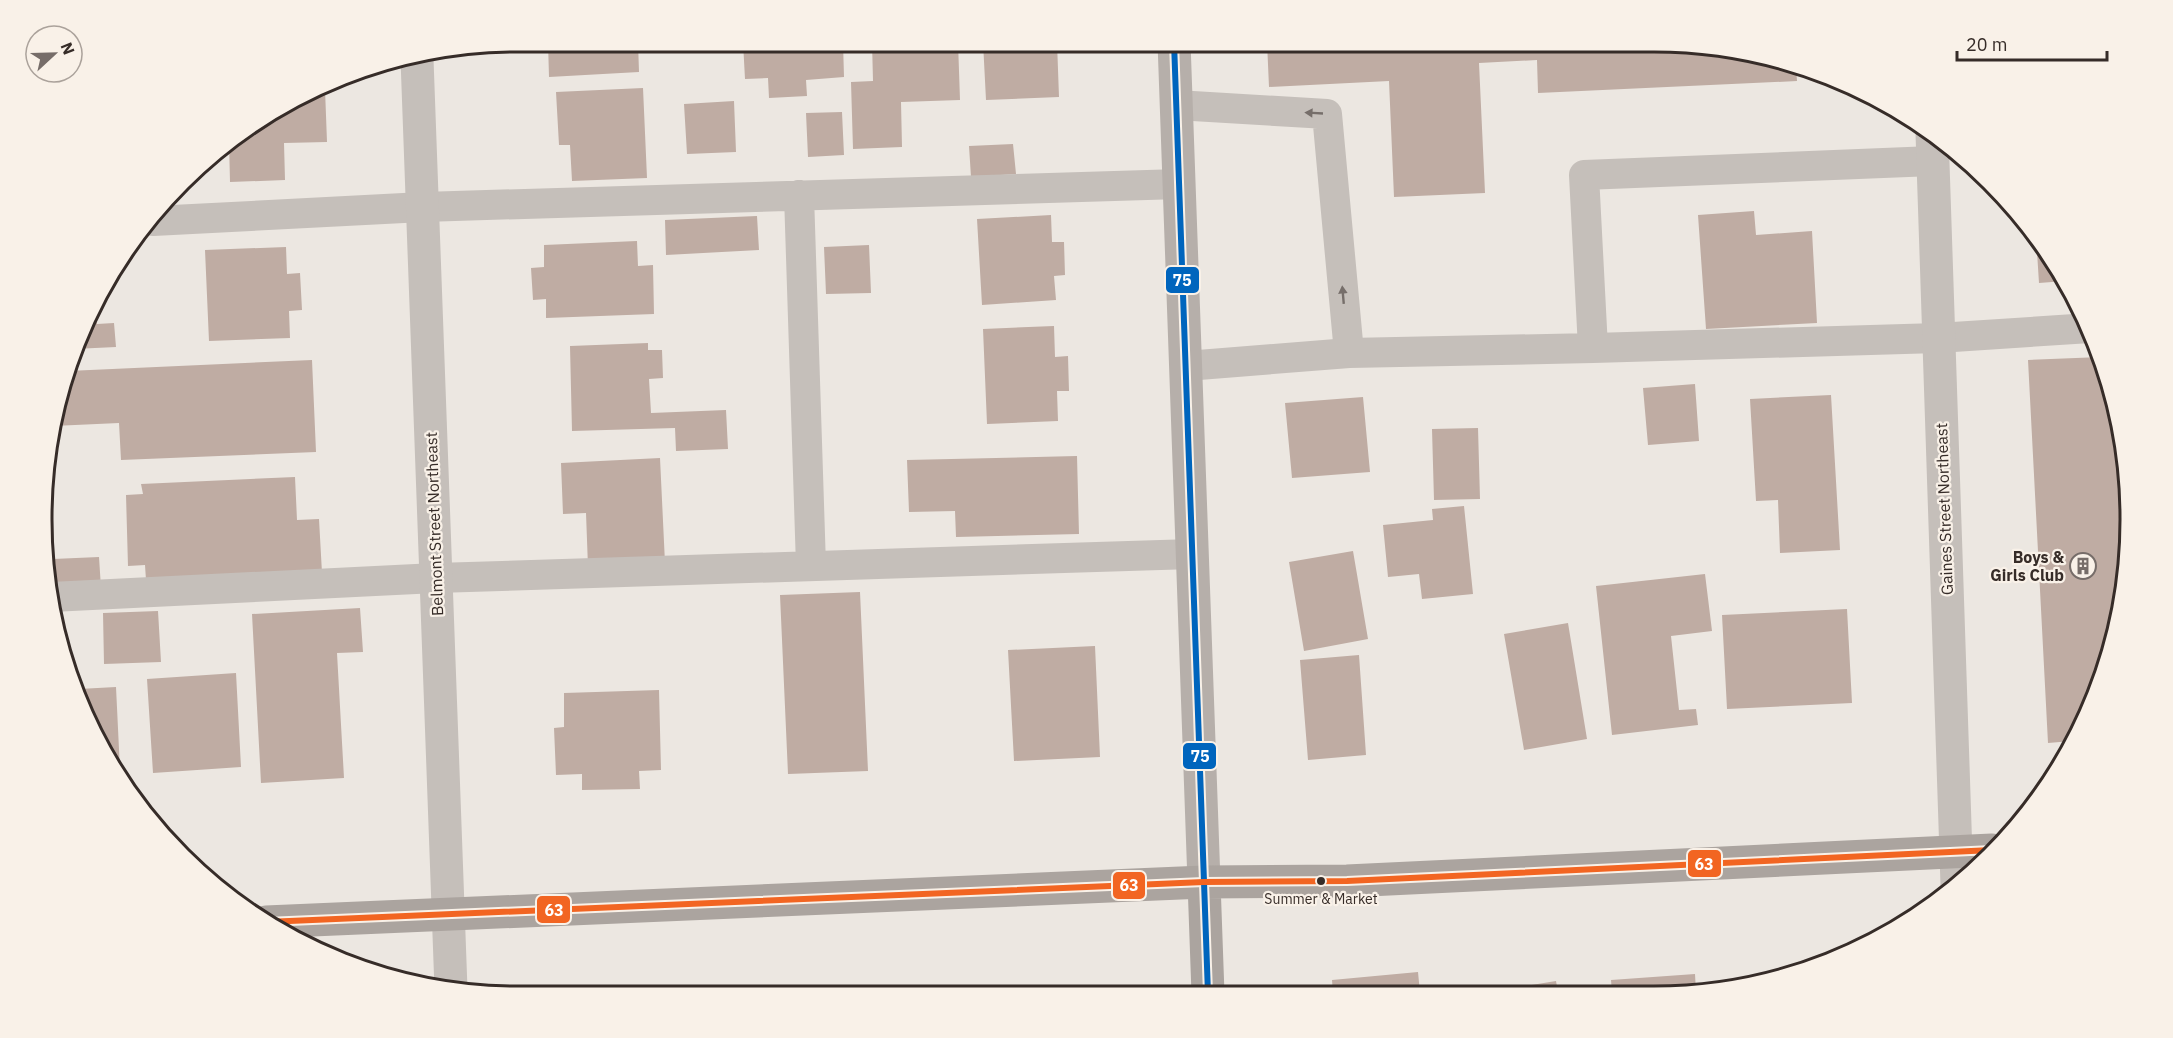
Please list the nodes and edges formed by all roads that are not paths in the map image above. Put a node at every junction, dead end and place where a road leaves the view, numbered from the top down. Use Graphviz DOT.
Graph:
graph roads {
  1 [pos="1174,52"];
  2 [pos="417,64"];
  3 [pos="1176,105"];
  4 [pos="1932,147"];
  5 [pos="1180,184"];
  6 [pos="799,195"];
  7 [pos="423,207"];
  8 [pos="160,221"];
  9 [pos="2080,329"];
  10 [pos="1938,338"];
  11 [pos="1593,348"];
  12 [pos="1349,353"];
  13 [pos="1186,366"];
  14 [pos="1192,554"];
  15 [pos="811,566"];
  16 [pos="436,578"];
  17 [pos="59,597"];
  18 [pos="1982,851"];
  19 [pos="1956,852"];
  20 [pos="1957,874"];
  21 [pos="1204,882"];
  22 [pos="448,915"];
  23 [pos="283,921"];
  24 [pos="451,981"];
  25 [pos="1208,986"];
  1 -- 3 [label="main road"];
  2 -- 7 [label="street, Belmont Street Northeast"];
  3 -- 5 [label="main road"];
  12 -- 3 [label="lane, one-way"];
  4 -- 10 [label="street, Gaines Street Northeast"];
  4 -- 11 [label="lane"];
  5 -- 6 [label="lane"];
  5 -- 13 [label="main road"];
  6 -- 7 [label="lane"];
  6 -- 15 [label="lane"];
  7 -- 8 [label="lane"];
  7 -- 16 [label="street, Belmont Street Northeast"];
  9 -- 10 [label="lane"];
  10 -- 11 [label="lane"];
  10 -- 19 [label="street, Gaines Street Northeast"];
  11 -- 12 [label="lane"];
  12 -- 13 [label="lane"];
  13 -- 14 [label="main road"];
  14 -- 15 [label="lane"];
  14 -- 21 [label="main road"];
  15 -- 16 [label="lane"];
  16 -- 17 [label="lane"];
  16 -- 22 [label="street, Belmont Street Northeast"];
  18 -- 19 [label="main road"];
  19 -- 20 [label="street, Gaines Street Northeast"];
  19 -- 21 [label="main road"];
  21 -- 22 [label="main road"];
  21 -- 25 [label="main road"];
  22 -- 23 [label="main road"];
  22 -- 24 [label="street, Belmont Street Northeast"];
}
